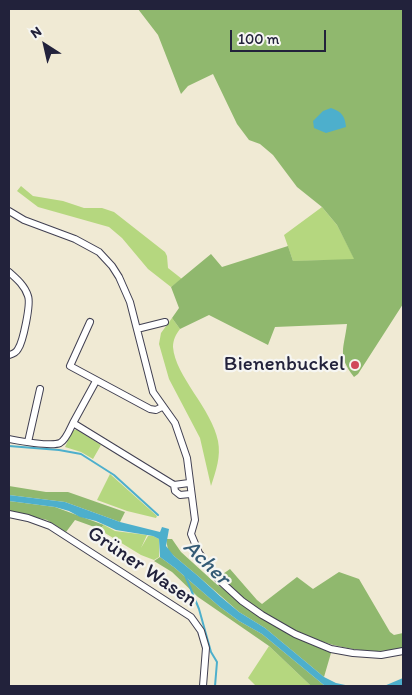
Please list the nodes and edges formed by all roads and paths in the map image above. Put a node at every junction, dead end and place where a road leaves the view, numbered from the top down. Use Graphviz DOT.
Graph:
graph roads {
  1 [pos="9,211"];
  2 [pos="9,272"];
  3 [pos="90,322"];
  4 [pos="165,322"];
  5 [pos="137,329"];
  6 [pos="9,355"];
  7 [pos="96,380"];
  8 [pos="40,389"];
  9 [pos="162,407"];
  10 [pos="73,423"];
  11 [pos="9,439"];
  12 [pos="28,442"];
  13 [pos="189,483"];
  14 [pos="174,485"];
  15 [pos="190,494"];
  16 [pos="9,514"];
  17 [pos="403,652"];
  18 [pos="203,686"];
  1 -- 5 [label="street"];
  2 -- 6 [label="street"];
  3 -- 7 [label="street"];
  4 -- 5 [label="street"];
  5 -- 9 [label="street"];
  7 -- 9 [label="street"];
  7 -- 10 [label="street"];
  8 -- 12 [label="street"];
  9 -- 13 [label="street"];
  10 -- 12 [label="street"];
  10 -- 14 [label="street"];
  11 -- 12 [label="street"];
  13 -- 14 [label="street"];
  13 -- 15 [label="street"];
  14 -- 15 [label="street"];
  15 -- 17 [label="street"];
  16 -- 18 [label="street, Grüner Wasen"];
}
